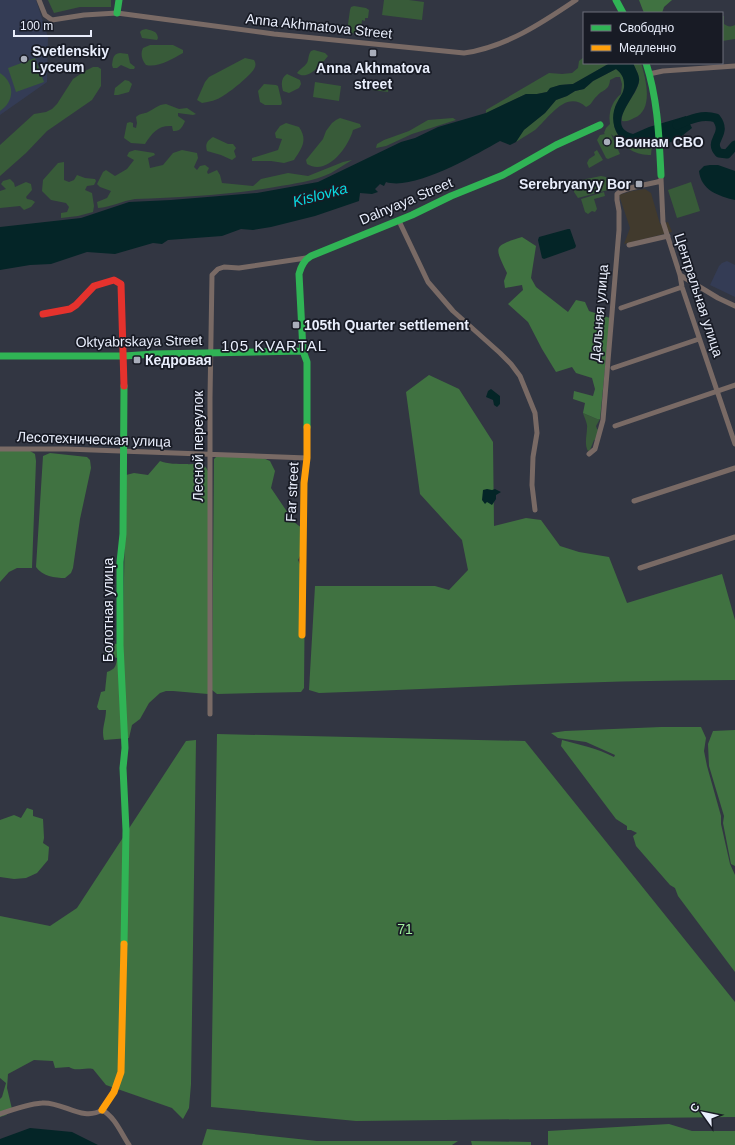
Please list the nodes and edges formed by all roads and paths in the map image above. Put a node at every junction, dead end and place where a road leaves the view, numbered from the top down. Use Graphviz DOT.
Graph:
graph roads {
  1 [pos="39,0"];
  2 [pos="119,0"];
  3 [pos="576,0"];
  4 [pos="616,0"];
  5 [pos="622,12"];
  6 [pos="117,13"];
  7 [pos="646,64"];
  8 [pos="735,66"];
  9 [pos="650,74"];
  10 [pos="600,125"];
  11 [pos="661,178"];
  12 [pos="399,221"];
  13 [pos="668,236"];
  14 [pos="629,245"];
  15 [pos="306,258"];
  16 [pos="680,275"];
  17 [pos="682,287"];
  18 [pos="735,306"];
  19 [pos="621,308"];
  20 [pos="43,314"];
  21 [pos="699,339"];
  22 [pos="303,351"];
  23 [pos="211,353"];
  24 [pos="0,356"];
  25 [pos="124,356"];
  26 [pos="613,368"];
  27 [pos="735,385"];
  28 [pos="718,391"];
  29 [pos="615,426"];
  30 [pos="735,444"];
  31 [pos="0,449"];
  32 [pos="124,452"];
  33 [pos="589,454"];
  34 [pos="210,455"];
  35 [pos="307,458"];
  36 [pos="735,468"];
  37 [pos="634,501"];
  38 [pos="535,510"];
  39 [pos="735,537"];
  40 [pos="640,568"];
  41 [pos="302,635"];
  42 [pos="210,714"];
  43 [pos="102,1110"];
  44 [pos="0,1114"];
  45 [pos="129,1145"];
  1 -- 6 [label="street, Anna Akhmatova Street"];
  2 -- 6 [label="street"];
  3 -- 6 [label="street, Anna Akhmatova Street"];
  4 -- 5 [label="street"];
  7 -- 9 [label="street"];
  8 -- 9 [label="street"];
  9 -- 11 [label="street"];
  10 -- 12 [label="street, Dalnyaya Street"];
  11 -- 13 [label="street, Центральная улица"];
  11 -- 33 [label="street, Дальняя улица"];
  12 -- 15 [label="street, Dalnyaya Street"];
  12 -- 38 [label="street"];
  13 -- 14 [label="street"];
  13 -- 16 [label="street, Центральная улица"];
  15 -- 22 [label="street"];
  15 -- 23 [label="street, Лесной переулок"];
  16 -- 17 [label="street, Центральная улица"];
  16 -- 18 [label="street"];
  17 -- 19 [label="street"];
  17 -- 21 [label="street, Центральная улица"];
  20 -- 25 [label="street, Болотная улица"];
  21 -- 26 [label="street"];
  21 -- 28 [label="street, Центральная улица"];
  22 -- 23 [label="street, Oktyabrskaya Street"];
  22 -- 35 [label="street, Far street"];
  23 -- 25 [label="street, Oktyabrskaya Street"];
  23 -- 34 [label="street, Лесной переулок"];
  24 -- 25 [label="street, Oktyabrskaya Street"];
  25 -- 32 [label="street, Болотная улица"];
  27 -- 28 [label="street"];
  28 -- 29 [label="street"];
  28 -- 30 [label="street, Центральная улица"];
  31 -- 32 [label="street, Лесотехническая улица"];
  32 -- 34 [label="street, Лесотехническая улица"];
  32 -- 43 [label="street, Болотная улица"];
  34 -- 35 [label="street, Лесотехническая улица"];
  34 -- 42 [label="street, Лесной переулок"];
  35 -- 41 [label="street, Far street"];
  36 -- 37 [label="street"];
  39 -- 40 [label="street"];
  43 -- 44 [label="street"];
  43 -- 45 [label="street"];
}
